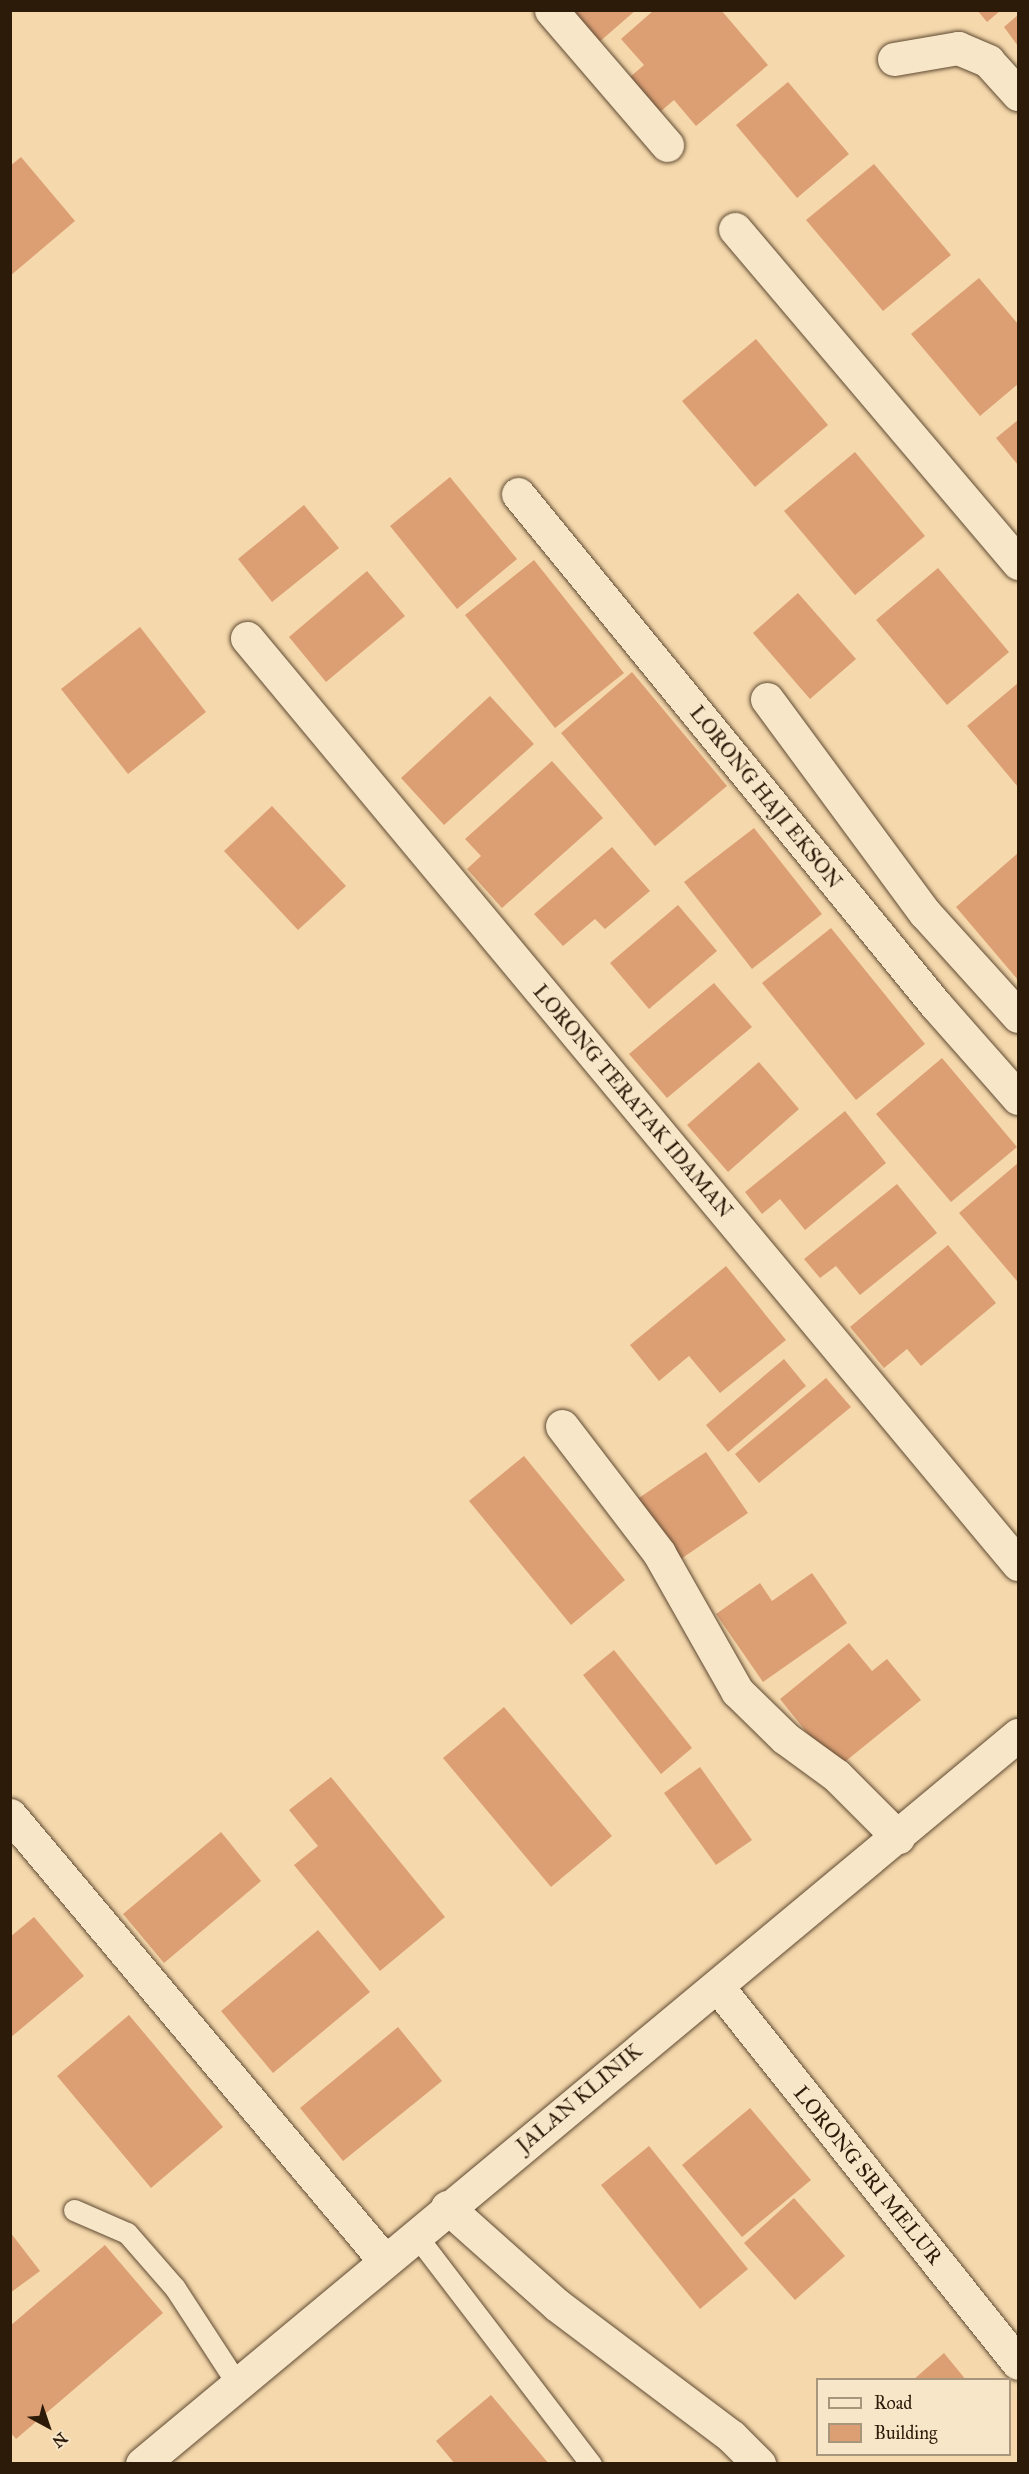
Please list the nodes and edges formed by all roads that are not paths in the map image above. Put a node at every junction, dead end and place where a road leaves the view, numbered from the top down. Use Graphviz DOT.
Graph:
graph roads {
  1 [pos="551,10"];
  2 [pos="894,59"];
  3 [pos="1018,94"];
  4 [pos="668,145"];
  5 [pos="735,229"];
  6 [pos="518,494"];
  7 [pos="1018,563"];
  8 [pos="248,638"];
  9 [pos="766,699"];
  10 [pos="1018,1016"];
  11 [pos="1018,1098"];
  12 [pos="562,1426"];
  13 [pos="1018,1564"];
  14 [pos="1018,1735"];
  15 [pos="10,1815"];
  16 [pos="898,1837"];
  17 [pos="717,1986"];
  18 [pos="447,2207"];
  19 [pos="74,2210"];
  20 [pos="415,2234"];
  21 [pos="384,2260"];
  22 [pos="1018,2364"];
  23 [pos="238,2385"];
  24 [pos="142,2463"];
  25 [pos="591,2463"];
  26 [pos="759,2463"];
  1 -- 4 [label="street"];
  2 -- 3 [label="street"];
  5 -- 7 [label="street"];
  6 -- 11 [label="street, LORONG HAJI EKSON"];
  8 -- 13 [label="street, LORONG TERATAK IDAMAN"];
  9 -- 10 [label="street"];
  12 -- 16 [label="street"];
  14 -- 16 [label="street, JALAN KLINIK"];
  15 -- 21 [label="street"];
  16 -- 17 [label="street, JALAN KLINIK"];
  17 -- 18 [label="street, JALAN KLINIK"];
  17 -- 22 [label="street, LORONG SRI MELUR"];
  18 -- 20 [label="street, JALAN KLINIK"];
  18 -- 26 [label="street"];
  19 -- 23 [label="lane"];
  20 -- 21 [label="street, JALAN KLINIK"];
  20 -- 25 [label="lane"];
  21 -- 23 [label="street, JALAN KLINIK"];
  23 -- 24 [label="street, JALAN KLINIK"];
}
